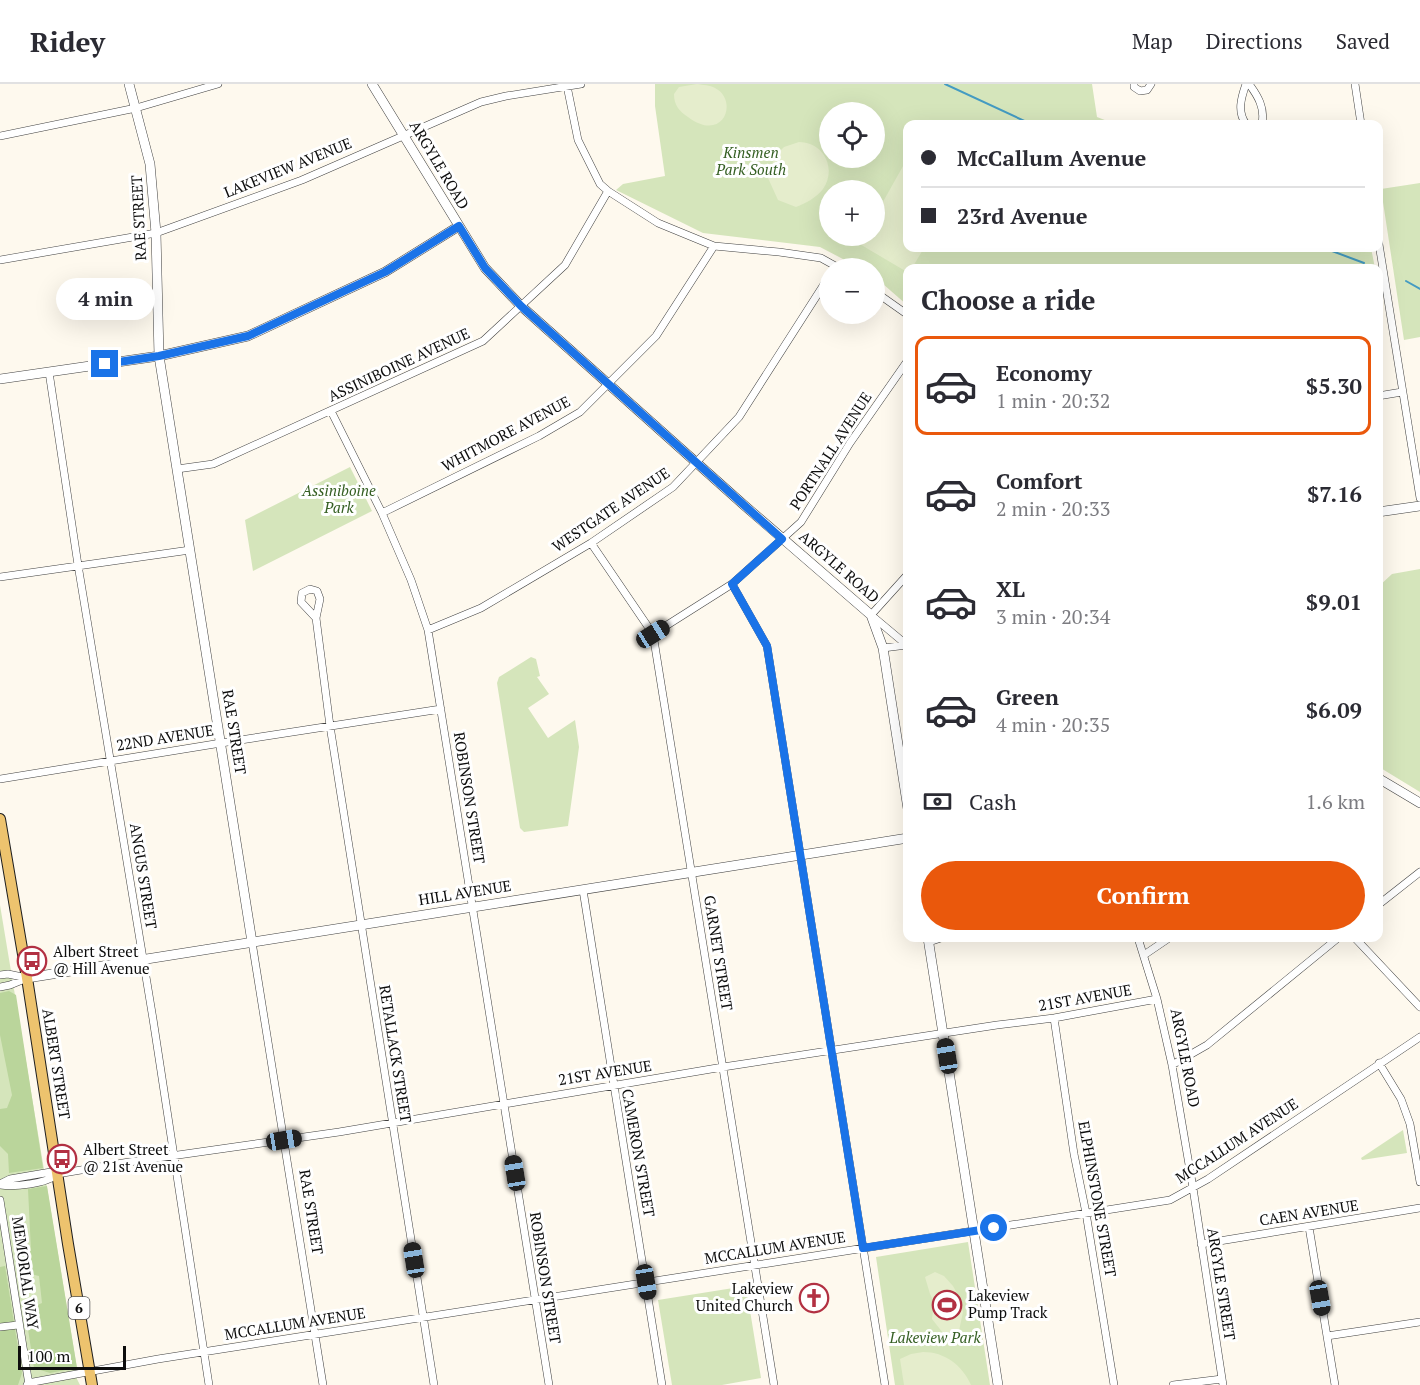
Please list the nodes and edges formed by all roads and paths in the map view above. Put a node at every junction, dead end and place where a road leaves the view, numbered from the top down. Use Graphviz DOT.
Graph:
graph roads {
  1 [pos="129,84"];
  2 [pos="218,84"];
  3 [pos="372,84"];
  4 [pos="581,84"];
  5 [pos="1134,84"];
  6 [pos="1151,84"];
  7 [pos="1247,84"];
  8 [pos="1355,84"];
  9 [pos="567,86"];
  10 [pos="136,108"];
  11 [pos="1243,120"];
  12 [pos="1262,120"];
  13 [pos="1360,120"];
  14 [pos="0,136"];
  15 [pos="403,136"];
  16 [pos="608,191"];
  17 [pos="459,226"];
  18 [pos="156,233"];
  19 [pos="714,246"];
  20 [pos="821,258"];
  21 [pos="0,260"];
  22 [pos="1383,270"];
  23 [pos="819,292"];
  24 [pos="885,297"];
  25 [pos="521,306"];
  26 [pos="903,311"];
  27 [pos="159,356"];
  28 [pos="903,367"];
  29 [pos="49,372"];
  30 [pos="0,379"];
  31 [pos="608,383"];
  32 [pos="1402,392"];
  33 [pos="1383,395"];
  34 [pos="331,411"];
  35 [pos="696,463"];
  36 [pos="177,469"];
  37 [pos="1420,498"];
  38 [pos="1420,506"];
  39 [pos="1383,511"];
  40 [pos="382,513"];
  41 [pos="782,539"];
  42 [pos="591,543"];
  43 [pos="190,550"];
  44 [pos="78,565"];
  45 [pos="0,577"];
  46 [pos="903,580"];
  47 [pos="732,584"];
  48 [pos="872,615"];
  49 [pos="316,618"];
  50 [pos="428,630"];
  51 [pos="653,634"];
  52 [pos="903,642"];
  53 [pos="903,646"];
  54 [pos="883,648"];
  55 [pos="441,709"];
  56 [pos="330,726"];
  57 [pos="221,743"];
  58 [pos="111,761"];
  59 [pos="903,777"];
  60 [pos="0,779"];
  61 [pos="1383,781"];
  62 [pos="1420,803"];
  63 [pos="0,819"];
  64 [pos="903,838"];
  65 [pos="801,855"];
  66 [pos="1420,872"];
  67 [pos="692,873"];
  68 [pos="583,890"];
  69 [pos="1383,901"];
  70 [pos="472,907"];
  71 [pos="361,925"];
  72 [pos="252,942"];
  73 [pos="929,942"];
  74 [pos="1139,942"];
  75 [pos="1163,942"];
  76 [pos="1333,942"];
  77 [pos="1359,942"];
  78 [pos="1144,956"];
  79 [pos="143,960"];
  80 [pos="0,975"];
  81 [pos="27,978"];
  82 [pos="0,987"];
  83 [pos="1157,999"];
  84 [pos="1420,1007"];
  85 [pos="1054,1018"];
  86 [pos="943,1034"];
  87 [pos="1420,1037"];
  88 [pos="832,1051"];
  89 [pos="1379,1063"];
  90 [pos="1172,1065"];
  91 [pos="723,1067"];
  92 [pos="613,1086"];
  93 [pos="504,1104"];
  94 [pos="392,1122"];
  95 [pos="284,1140"];
  96 [pos="174,1156"];
  97 [pos="57,1174"];
  98 [pos="1420,1182"];
  99 [pos="0,1184"];
  100 [pos="1193,1188"];
  101 [pos="0,1200"];
  102 [pos="1420,1208"];
  103 [pos="1086,1213"];
  104 [pos="1309,1227"];
  105 [pos="974,1231"];
  106 [pos="1201,1244"];
  107 [pos="863,1248"];
  108 [pos="755,1265"];
  109 [pos="646,1282"];
  110 [pos="535,1300"];
  111 [pos="423,1317"];
  112 [pos="1420,1322"];
  113 [pos="18,1325"];
  114 [pos="0,1328"];
  115 [pos="315,1335"];
  116 [pos="1327,1336"];
  117 [pos="203,1352"];
  118 [pos="90,1372"];
  119 [pos="1223,1382"];
  120 [pos="28,1384"];
  121 [pos="92,1385"];
  122 [pos="208,1385"];
  123 [pos="323,1385"];
  124 [pos="434,1385"];
  125 [pos="549,1385"];
  126 [pos="663,1385"];
  127 [pos="774,1385"];
  128 [pos="885,1385"];
  129 [pos="998,1385"];
  130 [pos="1114,1385"];
  131 [pos="1173,1385"];
  132 [pos="1335,1385"];
  1 -- 10 [label="street, RAE STREET"];
  2 -- 10 [label="street"];
  3 -- 15 [label="street, ARGYLE ROAD"];
  4 -- 9 [label="street, LAKEVIEW AVENUE"];
  5 -- 6 [label="street"];
  7 -- 11 [label="street"];
  7 -- 12 [label="street"];
  8 -- 13 [label="street"];
  9 -- 15 [label="street, LAKEVIEW AVENUE"];
  9 -- 16 [label="street"];
  10 -- 14 [label="street"];
  10 -- 18 [label="street, RAE STREET"];
  15 -- 17 [label="street, ARGYLE ROAD"];
  15 -- 18 [label="street, LAKEVIEW AVENUE"];
  16 -- 19 [label="street"];
  16 -- 25 [label="street, ASSINIBOINE AVENUE"];
  17 -- 25 [label="street, ARGYLE ROAD"];
  17 -- 27 [label="street"];
  18 -- 21 [label="street, LAKEVIEW AVENUE"];
  18 -- 27 [label="street, RAE STREET"];
  19 -- 20 [label="street"];
  19 -- 31 [label="street, WHITMORE AVENUE"];
  22 -- 32 [label="street"];
  23 -- 35 [label="street, WESTGATE AVENUE"];
  24 -- 26 [label="street"];
  25 -- 31 [label="street, ARGYLE ROAD"];
  25 -- 34 [label="street, ASSINIBOINE AVENUE"];
  27 -- 29 [label="street"];
  27 -- 36 [label="street, RAE STREET"];
  28 -- 41 [label="street, PORTNALL AVENUE"];
  29 -- 30 [label="street"];
  29 -- 44 [label="street, ANGUS STREET"];
  31 -- 35 [label="street, ARGYLE ROAD"];
  31 -- 40 [label="street, WHITMORE AVENUE"];
  32 -- 33 [label="street"];
  32 -- 37 [label="street"];
  34 -- 36 [label="street, ASSINIBOINE AVENUE"];
  34 -- 40 [label="street, ROBINSON STREET"];
  35 -- 41 [label="street, ARGYLE ROAD"];
  35 -- 42 [label="street, WESTGATE AVENUE"];
  36 -- 43 [label="street, RAE STREET"];
  38 -- 39 [label="street"];
  40 -- 50 [label="street, ROBINSON STREET"];
  41 -- 47 [label="street, PORTNALL AVENUE"];
  41 -- 48 [label="street, ARGYLE ROAD"];
  42 -- 50 [label="street, WESTGATE AVENUE"];
  42 -- 51 [label="street, GARNET STREET"];
  43 -- 44 [label="street"];
  43 -- 57 [label="street, RAE STREET"];
  44 -- 45 [label="street"];
  44 -- 58 [label="street, ANGUS STREET"];
  46 -- 48 [label="street"];
  47 -- 51 [label="street, PORTNALL AVENUE"];
  47 -- 65 [label="street"];
  48 -- 52 [label="street, ARGYLE ROAD"];
  48 -- 54 [label="street"];
  49 -- 56 [label="street, RETALLACK STREET"];
  50 -- 55 [label="street, ROBINSON STREET"];
  51 -- 67 [label="street, GARNET STREET"];
  53 -- 54 [label="street"];
  54 -- 59 [label="street"];
  55 -- 56 [label="street, 22ND AVENUE"];
  55 -- 70 [label="street, ROBINSON STREET"];
  56 -- 57 [label="street, 22ND AVENUE"];
  56 -- 71 [label="street, RETALLACK STREET"];
  57 -- 58 [label="street, 22ND AVENUE"];
  57 -- 72 [label="street, RAE STREET"];
  58 -- 60 [label="street, 22ND AVENUE"];
  58 -- 79 [label="street, ANGUS STREET"];
  61 -- 62 [label="street"];
  63 -- 81 [label="main road, ALBERT STREET / 6"];
  64 -- 65 [label="street, HILL AVENUE"];
  65 -- 67 [label="street, HILL AVENUE"];
  65 -- 88 [label="street"];
  66 -- 69 [label="street"];
  67 -- 68 [label="street, HILL AVENUE"];
  67 -- 91 [label="street, GARNET STREET"];
  68 -- 70 [label="street, HILL AVENUE"];
  68 -- 92 [label="street, CAMERON STREET"];
  70 -- 71 [label="street, HILL AVENUE"];
  70 -- 93 [label="street, ROBINSON STREET"];
  71 -- 72 [label="street, HILL AVENUE"];
  71 -- 94 [label="street, RETALLACK STREET"];
  72 -- 79 [label="street, HILL AVENUE"];
  72 -- 95 [label="street, RAE STREET"];
  73 -- 86 [label="street"];
  74 -- 78 [label="street, ARGYLE ROAD"];
  75 -- 78 [label="street"];
  76 -- 90 [label="street"];
  77 -- 84 [label="street"];
  78 -- 83 [label="street, ARGYLE ROAD"];
  79 -- 81 [label="street, HILL AVENUE"];
  79 -- 96 [label="street, ANGUS STREET"];
  80 -- 81 [label="street"];
  81 -- 82 [label="street"];
  81 -- 97 [label="main road, ALBERT STREET / 6"];
  83 -- 85 [label="street, 21ST AVENUE"];
  83 -- 90 [label="street, ARGYLE ROAD"];
  85 -- 86 [label="street, 21ST AVENUE"];
  85 -- 103 [label="street, ELPHINSTONE STREET"];
  86 -- 88 [label="street, 21ST AVENUE"];
  86 -- 105 [label="street"];
  87 -- 89 [label="street, MCCALLUM AVENUE"];
  88 -- 91 [label="street, 21ST AVENUE"];
  88 -- 107 [label="street"];
  89 -- 98 [label="street"];
  89 -- 100 [label="street, MCCALLUM AVENUE"];
  90 -- 100 [label="street, ARGYLE ROAD"];
  91 -- 92 [label="street, 21ST AVENUE"];
  91 -- 108 [label="street, GARNET STREET"];
  92 -- 93 [label="street, 21ST AVENUE"];
  92 -- 109 [label="street, CAMERON STREET"];
  93 -- 94 [label="street, 21ST AVENUE"];
  93 -- 110 [label="street, ROBINSON STREET"];
  94 -- 95 [label="street, 21ST AVENUE"];
  94 -- 111 [label="street, RETALLACK STREET"];
  95 -- 96 [label="street, 21ST AVENUE"];
  95 -- 115 [label="street, RAE STREET"];
  96 -- 97 [label="street, 21ST AVENUE"];
  96 -- 117 [label="street, ANGUS STREET"];
  97 -- 99 [label="street, 21ST AVENUE"];
  97 -- 118 [label="main road, ALBERT STREET / 6"];
  100 -- 103 [label="street, MCCALLUM AVENUE"];
  100 -- 106 [label="street, ARGYLE STREET"];
  101 -- 113 [label="street, MEMORIAL WAY"];
  102 -- 104 [label="street, CAEN AVENUE"];
  103 -- 105 [label="street, MCCALLUM AVENUE"];
  103 -- 130 [label="street, ELPHINSTONE STREET"];
  104 -- 106 [label="street, CAEN AVENUE"];
  104 -- 116 [label="street"];
  105 -- 107 [label="street, MCCALLUM AVENUE"];
  105 -- 129 [label="street"];
  106 -- 119 [label="street, ARGYLE STREET"];
  107 -- 108 [label="street, MCCALLUM AVENUE"];
  107 -- 128 [label="street"];
  108 -- 109 [label="street, MCCALLUM AVENUE"];
  108 -- 127 [label="street, GARNET STREET"];
  109 -- 110 [label="street, MCCALLUM AVENUE"];
  109 -- 126 [label="street, CAMERON STREET"];
  110 -- 111 [label="street, MCCALLUM AVENUE"];
  110 -- 125 [label="street, ROBINSON STREET"];
  111 -- 115 [label="street, MCCALLUM AVENUE"];
  111 -- 124 [label="street, RETALLACK STREET"];
  112 -- 116 [label="street"];
  113 -- 114 [label="street"];
  113 -- 120 [label="street, MEMORIAL WAY"];
  115 -- 117 [label="street, MCCALLUM AVENUE"];
  115 -- 123 [label="street, RAE STREET"];
  116 -- 132 [label="street"];
  117 -- 118 [label="street, MCCALLUM AVENUE"];
  117 -- 122 [label="street, ANGUS STREET"];
  118 -- 120 [label="street, MCCALLUM AVENUE"];
  118 -- 121 [label="main road, ALBERT STREET / 6"];
  119 -- 131 [label="street"];
}
